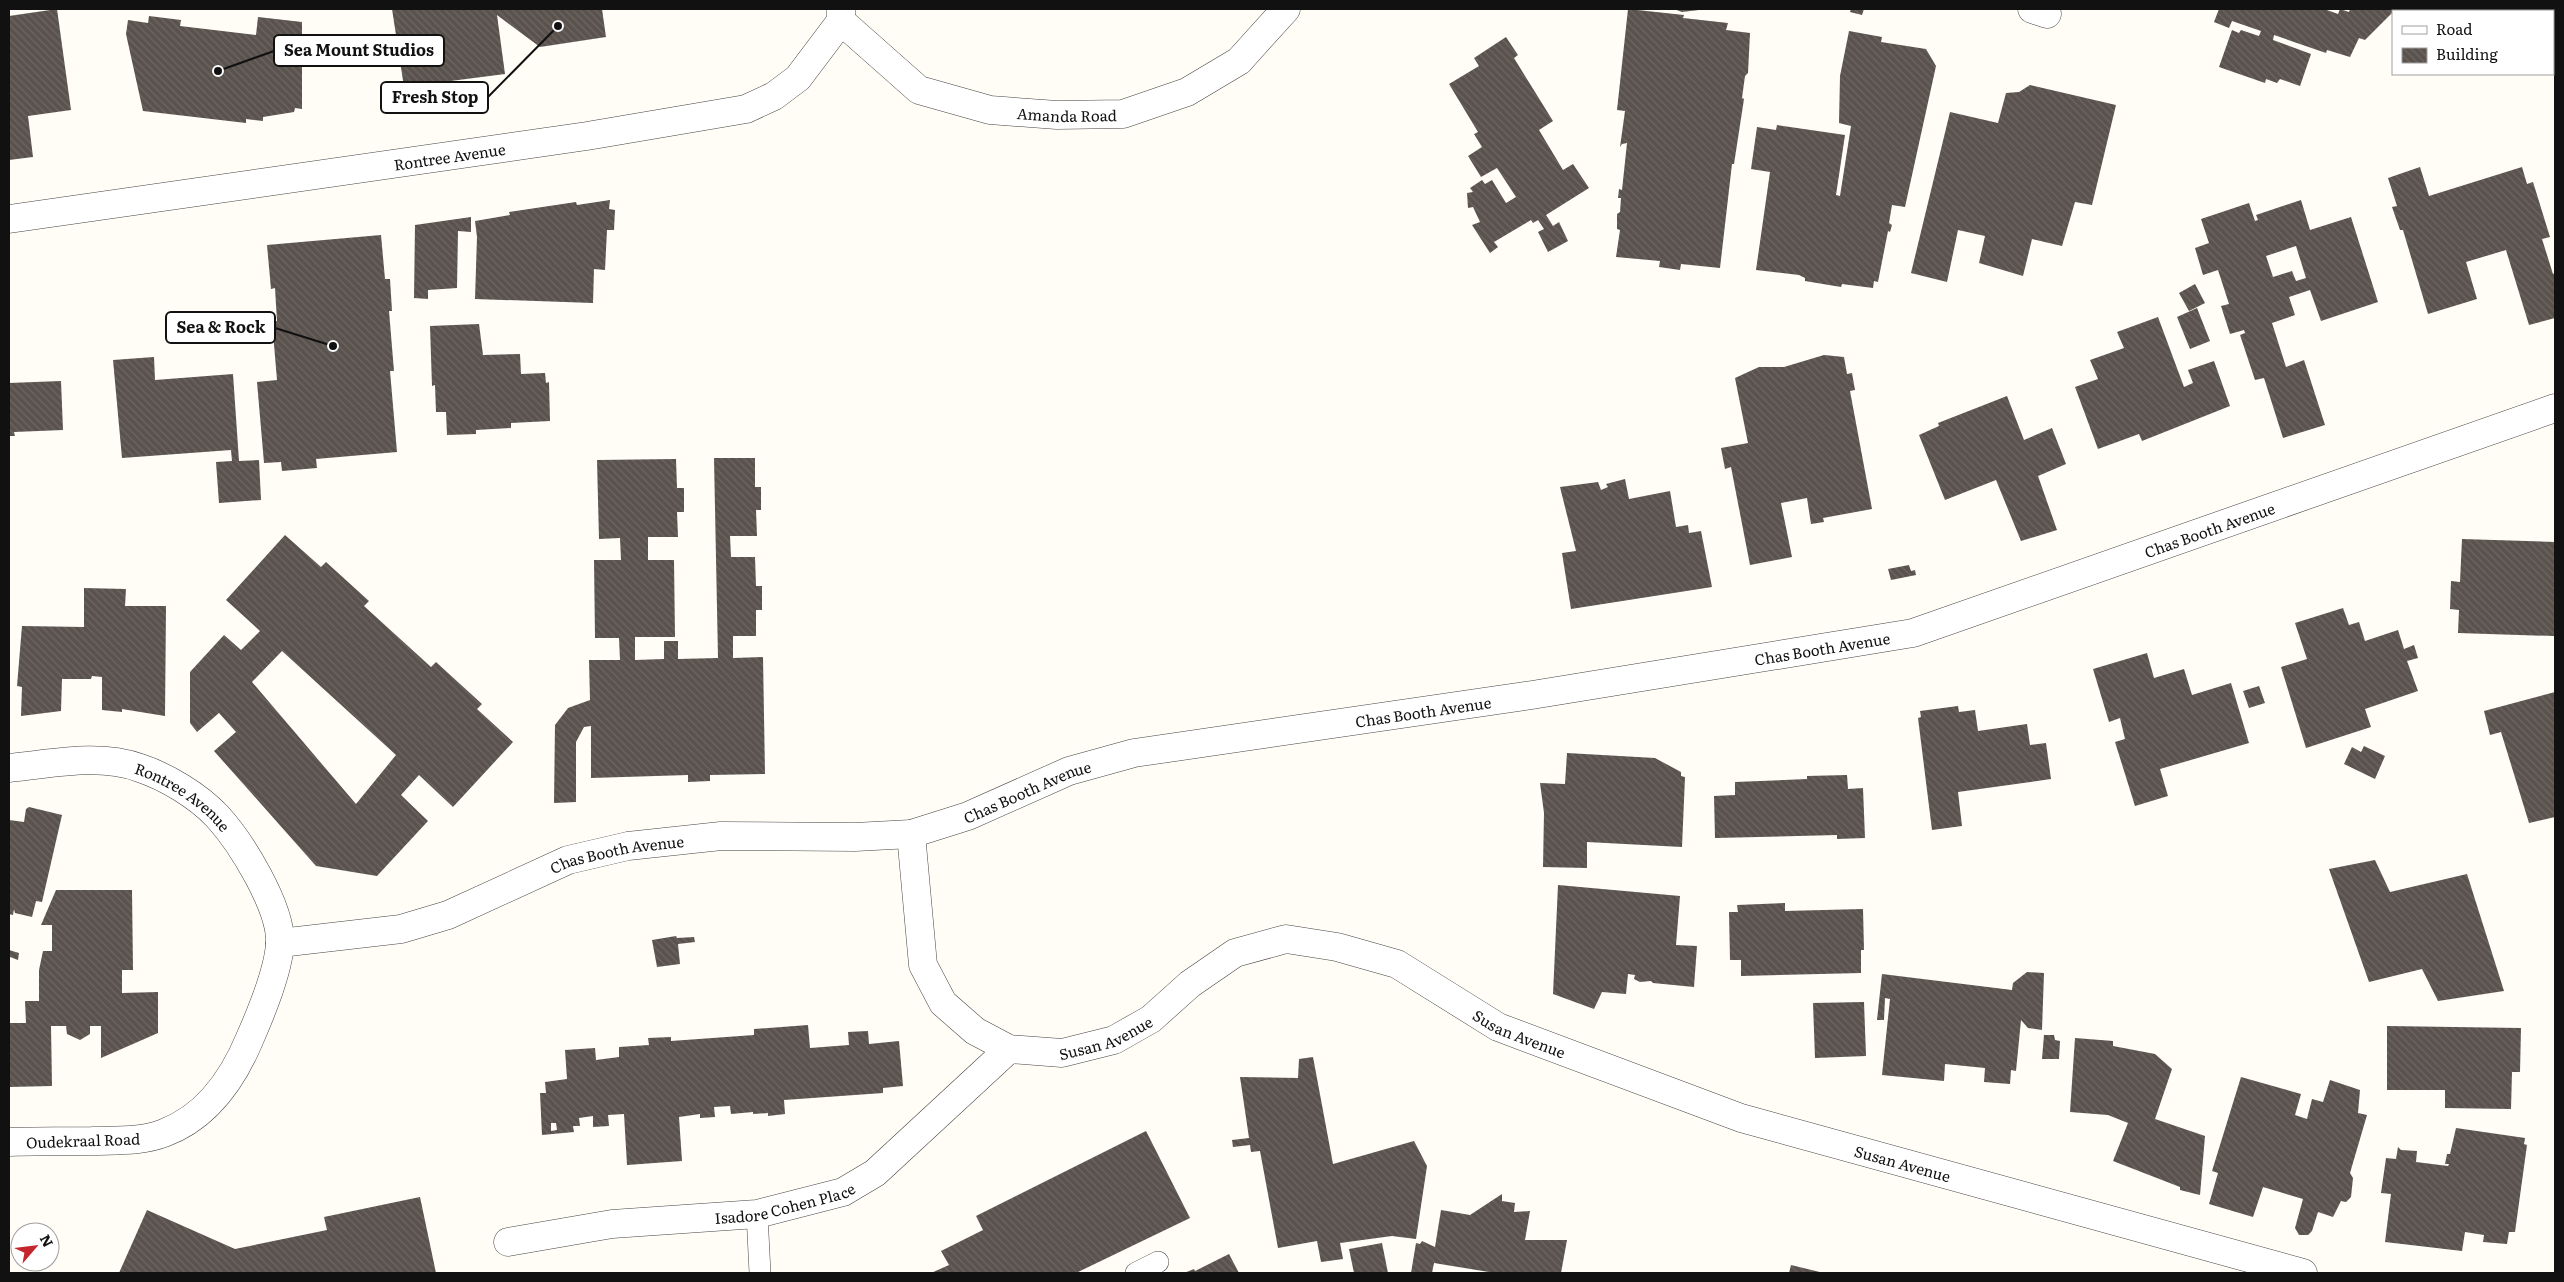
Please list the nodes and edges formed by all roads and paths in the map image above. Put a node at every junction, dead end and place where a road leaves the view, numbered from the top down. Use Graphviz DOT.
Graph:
graph roads {
  1 [pos="1286,9"];
  2 [pos="841,15"];
  3 [pos="9,219"];
  4 [pos="2555,408"];
  5 [pos="9,768"];
  6 [pos="911,834"];
  7 [pos="280,943"];
  8 [pos="1010,1050"];
  9 [pos="9,1142"];
  10 [pos="756,1214"];
  11 [pos="508,1242"];
  12 [pos="1158,1262"];
  13 [pos="760,1273"];
  14 [pos="1136,1273"];
  15 [pos="2303,1273"];
  1 -- 2 [label="street, Amanda Road"];
  2 -- 3 [label="street, Rontree Avenue"];
  4 -- 6 [label="street, Chas Booth Avenue"];
  5 -- 7 [label="street, Rontree Avenue"];
  6 -- 7 [label="street, Chas Booth Avenue"];
  6 -- 8 [label="street, Susan Avenue"];
  7 -- 9 [label="street, Oudekraal Road"];
  8 -- 10 [label="street, Isadore Cohen Place"];
  8 -- 15 [label="street, Susan Avenue"];
  10 -- 11 [label="street, Isadore Cohen Place"];
  10 -- 13 [label="lane"];
  12 -- 14 [label="lane"];
}
